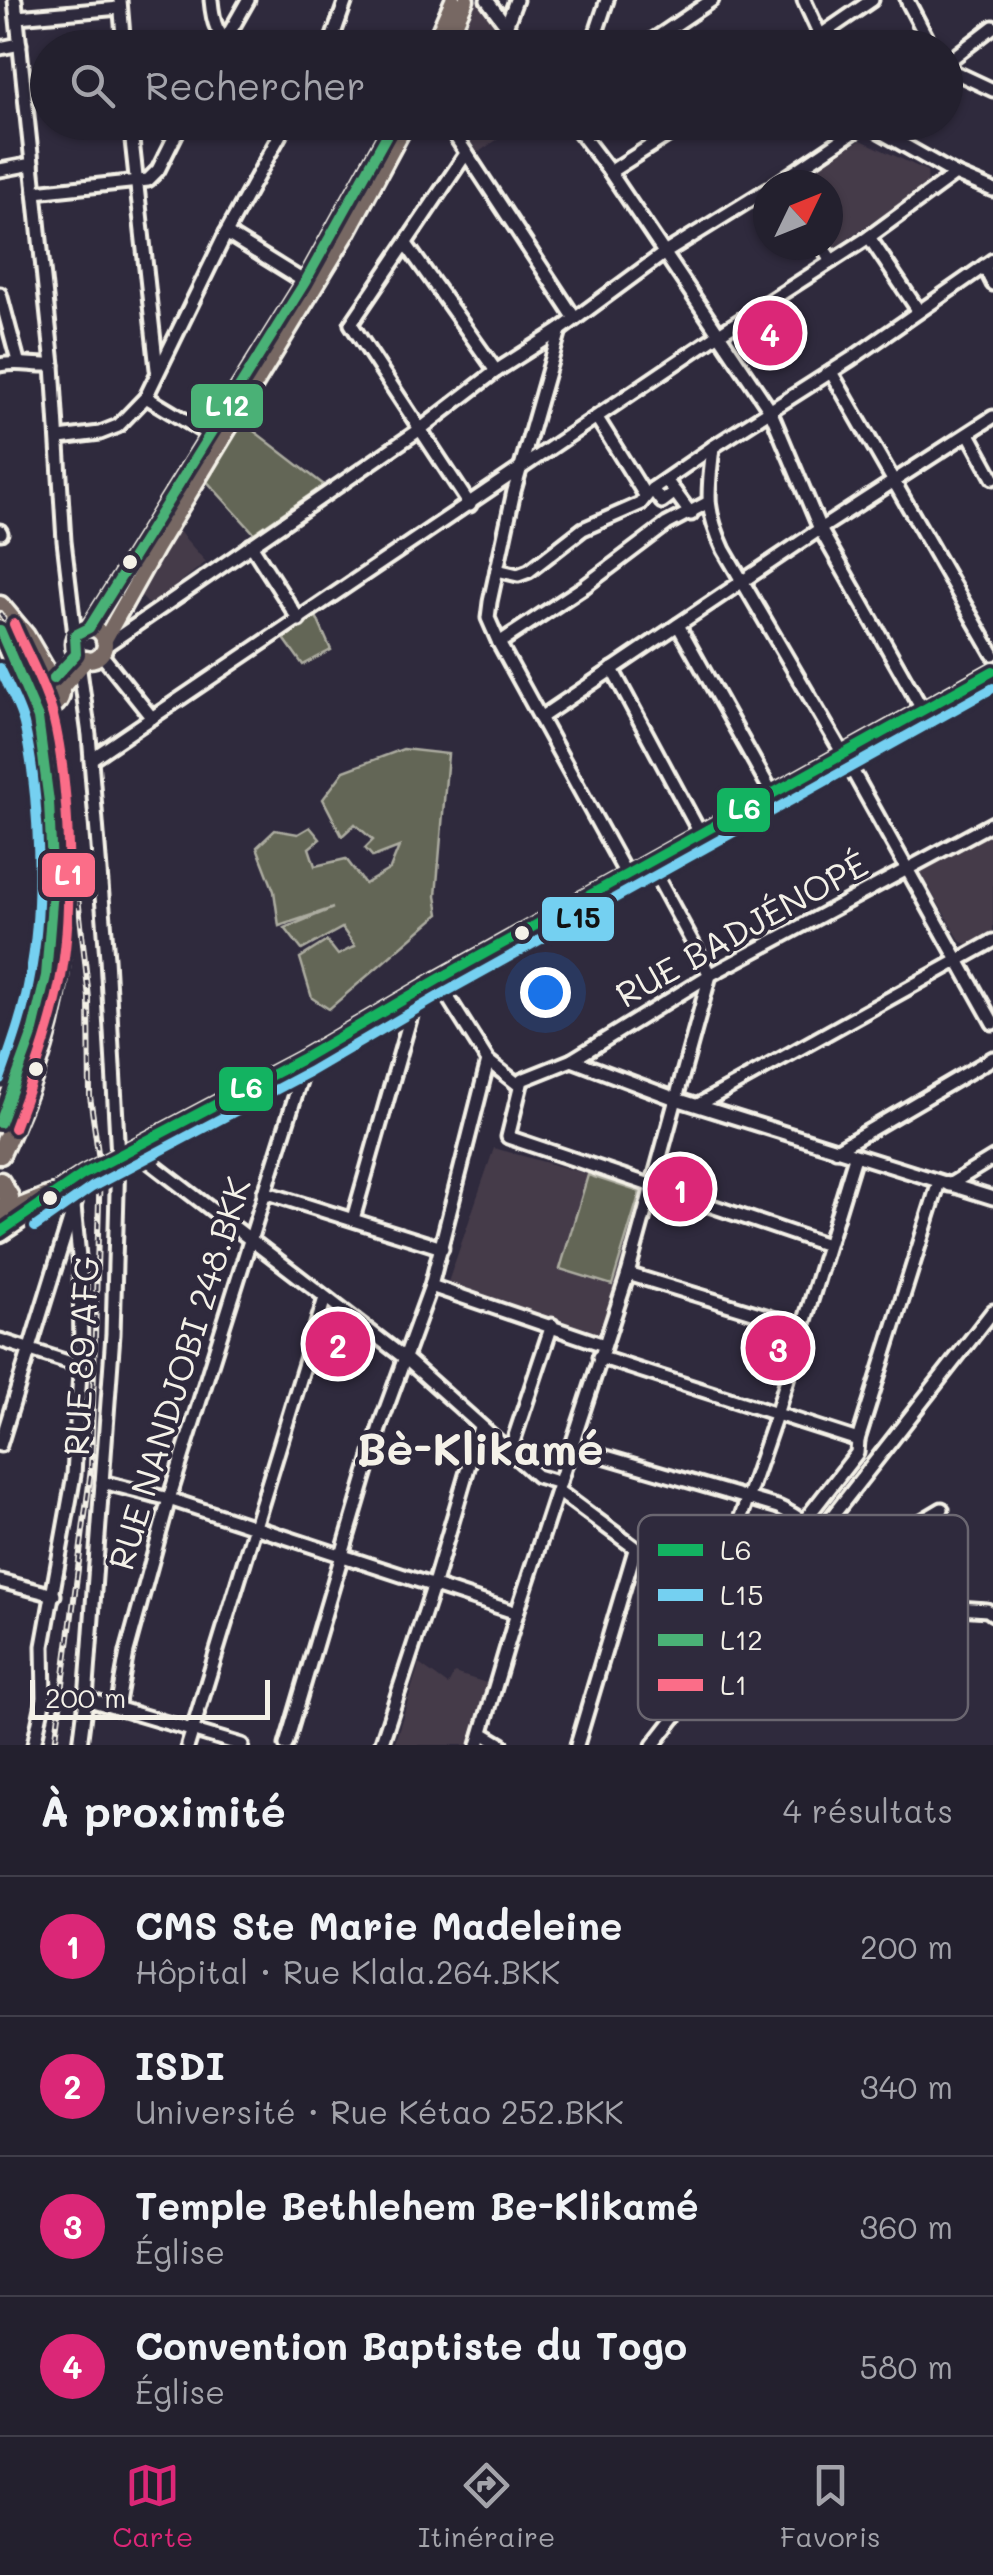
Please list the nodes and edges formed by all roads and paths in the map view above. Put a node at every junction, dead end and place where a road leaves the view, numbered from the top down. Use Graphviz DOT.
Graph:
graph roads {
  1 [pos="15,0"];
  2 [pos="210,0"];
  3 [pos="248,0"];
  4 [pos="346,0"];
  5 [pos="454,0"];
  6 [pos="466,0"];
  7 [pos="487,0"];
  8 [pos="516,0"];
  9 [pos="607,0"];
  10 [pos="712,0"];
  11 [pos="804,0"];
  12 [pos="872,0"];
  13 [pos="907,0"];
  14 [pos="120,4"];
  15 [pos="17,17"];
  16 [pos="507,24"];
  17 [pos="993,27"];
  18 [pos="122,30"];
  19 [pos="216,30"];
  20 [pos="231,30"];
  21 [pos="336,30"];
  22 [pos="440,30"];
  23 [pos="452,30"];
  24 [pos="511,30"];
  25 [pos="598,30"];
  26 [pos="668,30"];
  27 [pos="818,30"];
  28 [pos="837,30"];
  29 [pos="923,30"];
  30 [pos="20,44"];
  31 [pos="0,48"];
  32 [pos="963,51"];
  33 [pos="963,74"];
  34 [pos="993,90"];
  35 [pos="131,140"];
  36 [pos="173,140"];
  37 [pos="277,140"];
  38 [pos="384,140"];
  39 [pos="397,140"];
  40 [pos="456,140"];
  41 [pos="586,140"];
  42 [pos="660,140"];
  43 [pos="840,140"];
  44 [pos="892,140"];
  45 [pos="465,155"];
  46 [pos="32,164"];
  47 [pos="133,167"];
  48 [pos="0,170"];
  49 [pos="158,170"];
  50 [pos="797,170"];
  51 [pos="610,172"];
  52 [pos="955,174"];
  53 [pos="134,182"];
  54 [pos="993,190"];
  55 [pos="35,192"];
  56 [pos="753,199"];
  57 [pos="226,232"];
  58 [pos="869,237"];
  59 [pos="406,244"];
  60 [pos="663,254"];
  61 [pos="832,261"];
  62 [pos="989,263"];
  63 [pos="305,282"];
  64 [pos="993,284"];
  65 [pos="0,296"];
  66 [pos="918,310"];
  67 [pos="574,317"];
  68 [pos="560,330"];
  69 [pos="719,334"];
  70 [pos="18,361"];
  71 [pos="0,365"];
  72 [pos="53,366"];
  73 [pos="157,369"];
  74 [pos="496,370"];
  75 [pos="831,372"];
  76 [pos="146,397"];
  77 [pos="770,410"];
  78 [pos="993,417"];
  79 [pos="597,418"];
  80 [pos="422,428"];
  81 [pos="969,434"];
  82 [pos="209,435"];
  83 [pos="59,438"];
  84 [pos="713,448"];
  85 [pos="522,466"];
  86 [pos="993,478"];
  87 [pos="666,480"];
  88 [pos="895,482"];
  89 [pos="649,492"];
  90 [pos="675,492"];
  91 [pos="707,502"];
  92 [pos="470,505"];
  93 [pos="691,514"];
  94 [pos="820,529"];
  95 [pos="251,544"];
  96 [pos="497,570"];
  97 [pos="742,582"];
  98 [pos="0,606"];
  99 [pos="299,620"];
  100 [pos="678,625"];
  101 [pos="81,628"];
  102 [pos="0,630"];
  103 [pos="498,643"];
  104 [pos="92,654"];
  105 [pos="993,654"];
  106 [pos="612,669"];
  107 [pos="993,671"];
  108 [pos="54,682"];
  109 [pos="30,695"];
  110 [pos="48,706"];
  111 [pos="922,710"];
  112 [pos="152,718"];
  113 [pos="540,718"];
  114 [pos="843,754"];
  115 [pos="91,759"];
  116 [pos="772,793"];
  117 [pos="993,823"];
  118 [pos="700,833"];
  119 [pos="648,862"];
  120 [pos="907,869"];
  121 [pos="626,874"];
  122 [pos="993,941"];
  123 [pos="958,960"];
  124 [pos="710,975"];
  125 [pos="437,980"];
  126 [pos="418,991"];
  127 [pos="993,1022"];
  128 [pos="993,1058"];
  129 [pos="302,1059"];
  130 [pos="572,1060"];
  131 [pos="488,1062"];
  132 [pos="520,1086"];
  133 [pos="676,1100"];
  134 [pos="698,1105"];
  135 [pos="0,1123"];
  136 [pos="134,1150"];
  137 [pos="836,1150"];
  138 [pos="0,1154"];
  139 [pos="118,1157"];
  140 [pos="855,1157"];
  141 [pos="993,1158"];
  142 [pos="84,1174"];
  143 [pos="0,1182"];
  144 [pos="944,1183"];
  145 [pos="653,1184"];
  146 [pos="264,1192"];
  147 [pos="55,1195"];
  148 [pos="993,1198"];
  149 [pos="74,1206"];
  150 [pos="3,1215"];
  151 [pos="26,1215"];
  152 [pos="353,1219"];
  153 [pos="0,1232"];
  154 [pos="249,1240"];
  155 [pos="827,1245"];
  156 [pos="442,1248"];
  157 [pos="628,1274"];
  158 [pos="431,1286"];
  159 [pos="326,1298"];
  160 [pos="993,1311"];
  161 [pos="552,1325"];
  162 [pos="802,1327"];
  163 [pos="0,1340"];
  164 [pos="29,1351"];
  165 [pos="601,1351"];
  166 [pos="406,1359"];
  167 [pos="80,1366"];
  168 [pos="776,1414"];
  169 [pos="480,1427"];
  170 [pos="858,1440"];
  171 [pos="0,1445"];
  172 [pos="572,1447"];
  173 [pos="510,1452"];
  174 [pos="102,1482"];
  175 [pos="559,1487"];
  176 [pos="749,1498"];
  177 [pos="170,1499"];
  178 [pos="942,1509"];
  179 [pos="743,1515"];
  180 [pos="794,1515"];
  181 [pos="809,1515"];
  182 [pos="835,1515"];
  183 [pos="932,1515"];
  184 [pos="256,1530"];
  185 [pos="636,1550"];
  186 [pos="343,1557"];
  187 [pos="0,1581"];
  188 [pos="433,1586"];
  189 [pos="54,1595"];
  190 [pos="968,1608"];
  191 [pos="517,1614"];
  192 [pos="993,1614"];
  193 [pos="86,1699"];
  194 [pos="118,1708"];
  195 [pos="674,1720"];
  196 [pos="193,1729"];
  197 [pos="480,1739"];
  198 [pos="34,1745"];
  199 [pos="80,1745"];
  200 [pos="188,1745"];
  201 [pos="242,1745"];
  202 [pos="286,1745"];
  203 [pos="381,1745"];
  204 [pos="502,1745"];
  205 [pos="577,1745"];
  206 [pos="654,1745"];
  1 -- 15 [label="street"];
  2 -- 19 [label="street"];
  3 -- 20 [label="street"];
  4 -- 21 [label="street"];
  5 -- 22 [label="main road"];
  6 -- 23 [label="main road"];
  7 -- 16 [label="street"];
  8 -- 16 [label="street"];
  9 -- 25 [label="street"];
  10 -- 26 [label="street"];
  11 -- 27 [label="street"];
  12 -- 28 [label="street"];
  13 -- 29 [label="street"];
  14 -- 15 [label="street"];
  14 -- 18 [label="street"];
  15 -- 30 [label="street"];
  16 -- 24 [label="street"];
  17 -- 32 [label="street"];
  30 -- 31 [label="street"];
  30 -- 46 [label="street"];
  33 -- 34 [label="street"];
  35 -- 47 [label="street"];
  36 -- 49 [label="street"];
  37 -- 57 [label="street"];
  38 -- 63 [label="main road"];
  39 -- 104 [label="main road"];
  40 -- 45 [label="street"];
  41 -- 51 [label="street"];
  42 -- 51 [label="street"];
  43 -- 50 [label="street"];
  44 -- 52 [label="street"];
  45 -- 59 [label="street"];
  45 -- 67 [label="street"];
  46 -- 48 [label="street"];
  46 -- 55 [label="street"];
  47 -- 49 [label="street"];
  47 -- 53 [label="street"];
  49 -- 53 [label="street"];
  51 -- 60 [label="street"];
  52 -- 54 [label="street"];
  52 -- 58 [label="street"];
  53 -- 55 [label="street"];
  53 -- 73 [label="street"];
  55 -- 72 [label="street"];
  56 -- 60 [label="street"];
  57 -- 63 [label="street"];
  57 -- 73 [label="street"];
  58 -- 61 [label="street"];
  58 -- 66 [label="street"];
  59 -- 74 [label="street"];
  59 -- 80 [label="street"];
  60 -- 67 [label="street"];
  60 -- 69 [label="street"];
  61 -- 69 [label="street"];
  62 -- 64 [label="street"];
  62 -- 66 [label="street"];
  63 -- 82 [label="main road"];
  65 -- 70 [label="street"];
  66 -- 75 [label="street"];
  67 -- 68 [label="street"];
  68 -- 74 [label="street"];
  68 -- 85 [label="street"];
  69 -- 77 [label="street"];
  69 -- 79 [label="street"];
  70 -- 71 [label="street"];
  70 -- 72 [label="street"];
  72 -- 83 [label="street"];
  73 -- 76 [label="street"];
  74 -- 80 [label="street"];
  75 -- 77 [label="street"];
  75 -- 88 [label="street"];
  76 -- 82 [label="street"];
  76 -- 83 [label="street"];
  77 -- 84 [label="street"];
  77 -- 94 [label="street"];
  78 -- 81 [label="street"];
  79 -- 85 [label="street"];
  79 -- 89 [label="street"];
  80 -- 92 [label="street"];
  80 -- 95 [label="street"];
  81 -- 86 [label="street"];
  81 -- 88 [label="street"];
  82 -- 101 [label="main road"];
  83 -- 101 [label="street"];
  84 -- 87 [label="street"];
  84 -- 91 [label="street"];
  85 -- 92 [label="street"];
  85 -- 96 [label="street"];
  87 -- 89 [label="street"];
  87 -- 90 [label="street"];
  88 -- 94 [label="street"];
  88 -- 105 [label="street"];
  89 -- 90 [label="street"];
  89 -- 96 [label="street"];
  90 -- 93 [label="street"];
  91 -- 93 [label="street"];
  91 -- 97 [label="street"];
  92 -- 99 [label="street"];
  93 -- 103 [label="street"];
  94 -- 97 [label="street"];
  94 -- 111 [label="street"];
  95 -- 99 [label="street"];
  95 -- 104 [label="street"];
  96 -- 103 [label="street"];
  97 -- 100 [label="street"];
  97 -- 114 [label="street"];
  98 -- 108 [label="highway"];
  99 -- 112 [label="street"];
  100 -- 106 [label="street"];
  100 -- 116 [label="street"];
  101 -- 104 [label="main road"];
  101 -- 104 [label="main road"];
  102 -- 109 [label="highway"];
  103 -- 113 [label="street"];
  104 -- 108 [label="main road"];
  104 -- 112 [label="street"];
  104 -- 115 [label="street, RUE 89 AFG"];
  106 -- 113 [label="street"];
  106 -- 118 [label="street"];
  107 -- 111 [label="main road"];
  108 -- 109 [label="highway"];
  108 -- 110 [label="highway"];
  109 -- 110 [label="highway"];
  109 -- 135 [label="highway"];
  110 -- 138 [label="highway"];
  111 -- 114 [label="main road"];
  112 -- 115 [label="street"];
  113 -- 121 [label="street"];
  114 -- 116 [label="main road"];
  114 -- 120 [label="street"];
  115 -- 139 [label="street, RUE 89 AFG"];
  116 -- 118 [label="main road"];
  117 -- 120 [label="street, RUE BADJÉNOPÉ"];
  118 -- 119 [label="main road"];
  119 -- 121 [label="main road"];
  119 -- 124 [label="street"];
  120 -- 123 [label="street"];
  120 -- 124 [label="street, RUE BADJÉNOPÉ"];
  121 -- 125 [label="main road"];
  122 -- 123 [label="street"];
  123 -- 127 [label="street"];
  123 -- 134 [label="street"];
  124 -- 130 [label="street, RUE BADJÉNOPÉ"];
  124 -- 133 [label="street"];
  125 -- 126 [label="main road"];
  125 -- 131 [label="street"];
  126 -- 129 [label="main road"];
  126 -- 152 [label="street"];
  128 -- 137 [label="street"];
  129 -- 136 [label="main road"];
  129 -- 146 [label="street, RUE NANDJOBI 248.BKK"];
  130 -- 132 [label="street, RUE BADJÉNOPÉ"];
  130 -- 133 [label="street"];
  131 -- 132 [label="street"];
  131 -- 156 [label="street"];
  132 -- 145 [label="street"];
  133 -- 134 [label="street"];
  133 -- 145 [label="street"];
  134 -- 137 [label="street"];
  136 -- 139 [label="main road"];
  136 -- 154 [label="street"];
  137 -- 140 [label="street"];
  139 -- 142 [label="main road"];
  139 -- 174 [label="street, RUE 89 AFG"];
  140 -- 144 [label="street"];
  140 -- 155 [label="street"];
  141 -- 144 [label="street"];
  142 -- 147 [label="main road"];
  142 -- 149 [label="street"];
  143 -- 150 [label="highway"];
  144 -- 148 [label="street"];
  144 -- 170 [label="street"];
  145 -- 155 [label="street"];
  145 -- 157 [label="street"];
  146 -- 152 [label="street"];
  146 -- 154 [label="street, RUE NANDJOBI 248.BKK"];
  147 -- 150 [label="main road"];
  147 -- 151 [label="main road"];
  149 -- 164 [label="street"];
  149 -- 167 [label="street"];
  150 -- 151 [label="main road"];
  151 -- 153 [label="highway"];
  152 -- 156 [label="street"];
  154 -- 159 [label="street"];
  154 -- 177 [label="street, RUE NANDJOBI 248.BKK"];
  155 -- 162 [label="street"];
  156 -- 158 [label="street"];
  157 -- 162 [label="street"];
  157 -- 165 [label="street"];
  158 -- 161 [label="street"];
  158 -- 166 [label="street"];
  159 -- 166 [label="street"];
  159 -- 184 [label="street"];
  160 -- 182 [label="street"];
  161 -- 165 [label="street"];
  161 -- 173 [label="street"];
  162 -- 168 [label="street"];
  163 -- 164 [label="street"];
  164 -- 167 [label="street"];
  164 -- 171 [label="street"];
  165 -- 168 [label="street"];
  165 -- 172 [label="street"];
  166 -- 169 [label="street"];
  166 -- 186 [label="street"];
  167 -- 189 [label="street"];
  168 -- 170 [label="street"];
  168 -- 176 [label="street"];
  169 -- 173 [label="street"];
  169 -- 188 [label="street"];
  170 -- 181 [label="street"];
  172 -- 175 [label="street"];
  172 -- 176 [label="street"];
  173 -- 175 [label="street"];
  174 -- 177 [label="street"];
  174 -- 193 [label="street, RUE 89 AFG"];
  175 -- 185 [label="street"];
  175 -- 191 [label="street"];
  176 -- 179 [label="street"];
  176 -- 180 [label="street"];
  177 -- 184 [label="street"];
  177 -- 194 [label="street, RUE NANDJOBI 248.BKK"];
  178 -- 183 [label="street"];
  184 -- 186 [label="street"];
  184 -- 196 [label="street"];
  185 -- 205 [label="street"];
  186 -- 188 [label="street"];
  186 -- 202 [label="street"];
  187 -- 189 [label="street"];
  188 -- 191 [label="street"];
  188 -- 203 [label="street"];
  189 -- 198 [label="street"];
  190 -- 192 [label="street"];
  191 -- 197 [label="street"];
  193 -- 194 [label="street"];
  193 -- 199 [label="street, RUE 89 AFG"];
  194 -- 196 [label="street"];
  195 -- 206 [label="street"];
  196 -- 200 [label="street"];
  196 -- 201 [label="street"];
  197 -- 204 [label="street"];
}
